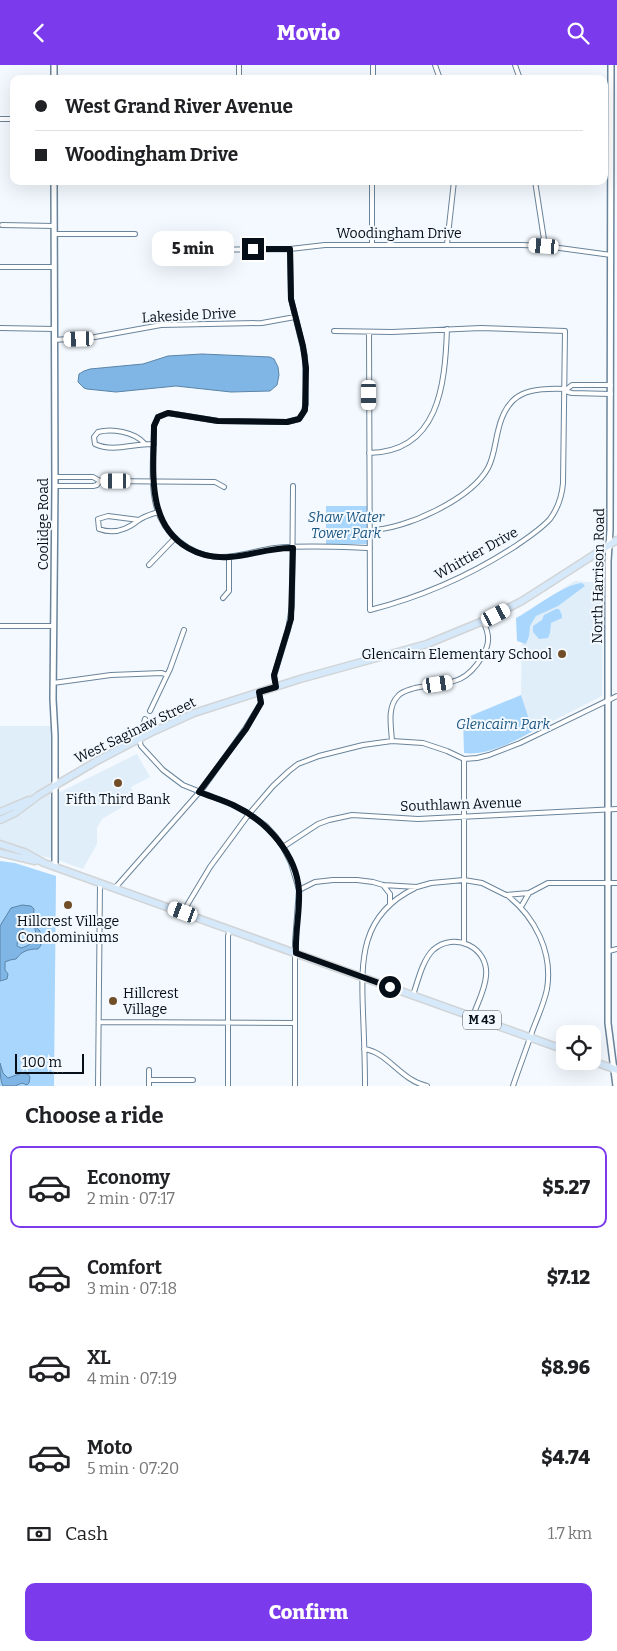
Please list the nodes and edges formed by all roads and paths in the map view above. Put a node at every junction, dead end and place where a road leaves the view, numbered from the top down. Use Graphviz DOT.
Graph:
graph roads {
  1 [pos="611,65"];
  2 [pos="54,185"];
  3 [pos="372,185"];
  4 [pos="454,185"];
  5 [pos="536,185"];
  6 [pos="2,225"];
  7 [pos="54,226"];
  8 [pos="54,233"];
  9 [pos="135,234"];
  10 [pos="372,244"];
  11 [pos="447,244"];
  12 [pos="544,246"];
  13 [pos="290,249"];
  14 [pos="187,254"];
  15 [pos="611,255"];
  16 [pos="0,267"];
  17 [pos="54,267"];
  18 [pos="614,269"];
  19 [pos="295,317"];
  20 [pos="0,328"];
  21 [pos="54,329"];
  22 [pos="447,329"];
  23 [pos="334,331"];
  24 [pos="369,332"];
  25 [pos="54,340"];
  26 [pos="611,385"];
  27 [pos="565,389"];
  28 [pos="611,393"];
  29 [pos="614,407"];
  30 [pos="144,443"];
  31 [pos="154,444"];
  32 [pos="369,453"];
  33 [pos="55,477"];
  34 [pos="100,481"];
  35 [pos="154,482"];
  36 [pos="293,485"];
  37 [pos="55,486"];
  38 [pos="224,487"];
  39 [pos="158,512"];
  40 [pos="139,520"];
  41 [pos="370,530"];
  42 [pos="175,538"];
  43 [pos="617,540"];
  44 [pos="609,545"];
  45 [pos="293,548"];
  46 [pos="370,548"];
  47 [pos="229,557"];
  48 [pos="149,565"];
  49 [pos="224,598"];
  50 [pos="483,621"];
  51 [pos="0,626"];
  52 [pos="54,626"];
  53 [pos="184,630"];
  54 [pos="167,675"];
  55 [pos="53,683"];
  56 [pos="276,687"];
  57 [pos="259,692"];
  58 [pos="617,695"];
  59 [pos="608,699"];
  60 [pos="150,711"];
  61 [pos="145,719"];
  62 [pos="139,739"];
  63 [pos="392,741"];
  64 [pos="464,759"];
  65 [pos="54,786"];
  66 [pos="199,792"];
  67 [pos="39,795"];
  68 [pos="609,809"];
  69 [pos="617,809"];
  70 [pos="0,811"];
  71 [pos="249,814"];
  72 [pos="464,817"];
  73 [pos="0,819"];
  74 [pos="0,844"];
  75 [pos="283,847"];
  76 [pos="0,853"];
  77 [pos="44,863"];
  78 [pos="55,866"];
  79 [pos="464,880"];
  80 [pos="100,883"];
  81 [pos="608,883"];
  82 [pos="617,883"];
  83 [pos="383,885"];
  84 [pos="417,887"];
  85 [pos="115,888"];
  86 [pos="299,890"];
  87 [pos="529,893"];
  88 [pos="506,895"];
  89 [pos="390,904"];
  90 [pos="521,907"];
  91 [pos="183,912"];
  92 [pos="230,929"];
  93 [pos="464,943"];
  94 [pos="617,949"];
  95 [pos="609,951"];
  96 [pos="296,953"];
  97 [pos="362,977"];
  98 [pos="413,995"];
  99 [pos="473,1017"];
  100 [pos="98,1022"];
  101 [pos="228,1023"];
  102 [pos="295,1023"];
  103 [pos="530,1037"];
  104 [pos="556,1047"];
  105 [pos="364,1049"];
  106 [pos="601,1064"];
  107 [pos="616,1069"];
  108 [pos="149,1070"];
  109 [pos="149,1080"];
  110 [pos="193,1080"];
  111 [pos="98,1086"];
  112 [pos="149,1086"];
  113 [pos="228,1086"];
  114 [pos="295,1086"];
  115 [pos="365,1086"];
  116 [pos="426,1086"];
  117 [pos="513,1086"];
  118 [pos="616,1086"];
  1 -- 15 [label="street, North Harrison Road"];
  2 -- 7 [label="street, Coolidge Road"];
  3 -- 10 [label="street"];
  4 -- 11 [label="street"];
  5 -- 12 [label="street"];
  6 -- 7 [label="street"];
  7 -- 8 [label="street, Coolidge Road"];
  8 -- 9 [label="street"];
  8 -- 17 [label="street, Coolidge Road"];
  10 -- 11 [label="street, Woodingham Drive"];
  10 -- 13 [label="street, Woodingham Drive"];
  11 -- 12 [label="street, Woodingham Drive"];
  12 -- 15 [label="street, Woodingham Drive"];
  13 -- 14 [label="street, Woodingham Drive"];
  13 -- 19 [label="street"];
  15 -- 18 [label="street, North Harrison Road"];
  16 -- 17 [label="street"];
  17 -- 21 [label="street, Coolidge Road"];
  18 -- 26 [label="street, North Harrison Road"];
  19 -- 25 [label="street, Lakeside Drive"];
  19 -- 31 [label="street"];
  20 -- 21 [label="street"];
  21 -- 25 [label="street, Coolidge Road"];
  22 -- 24 [label="street"];
  22 -- 27 [label="street, Whittier Drive"];
  22 -- 32 [label="street"];
  23 -- 24 [label="street"];
  24 -- 32 [label="street"];
  25 -- 33 [label="street, Coolidge Road"];
  26 -- 27 [label="street"];
  26 -- 28 [label="street, North Harrison Road"];
  27 -- 28 [label="street"];
  27 -- 41 [label="street"];
  27 -- 46 [label="street, Whittier Drive"];
  28 -- 29 [label="street, North Harrison Road"];
  29 -- 44 [label="street, North Harrison Road"];
  30 -- 30 [label="street"];
  30 -- 31 [label="street"];
  31 -- 35 [label="street"];
  32 -- 41 [label="street"];
  33 -- 34 [label="street"];
  33 -- 37 [label="street, Coolidge Road"];
  34 -- 35 [label="street"];
  34 -- 37 [label="street"];
  35 -- 38 [label="street"];
  35 -- 39 [label="street"];
  36 -- 45 [label="street"];
  37 -- 52 [label="street, Coolidge Road"];
  39 -- 40 [label="street"];
  39 -- 42 [label="street"];
  40 -- 40 [label="street"];
  41 -- 46 [label="street"];
  42 -- 47 [label="street"];
  42 -- 48 [label="street"];
  43 -- 44 [label="main road, West Saginaw Street"];
  44 -- 50 [label="main road, West Saginaw Street"];
  44 -- 59 [label="street, North Harrison Road"];
  45 -- 46 [label="street"];
  45 -- 47 [label="street"];
  45 -- 56 [label="street"];
  47 -- 49 [label="street"];
  50 -- 56 [label="main road, West Saginaw Street"];
  50 -- 63 [label="street"];
  51 -- 52 [label="street"];
  52 -- 55 [label="street, Coolidge Road"];
  53 -- 54 [label="street"];
  54 -- 55 [label="street"];
  54 -- 60 [label="street"];
  55 -- 65 [label="street, Coolidge Road"];
  56 -- 57 [label="main road, West Saginaw Street"];
  57 -- 62 [label="main road, West Saginaw Street"];
  57 -- 66 [label="street"];
  58 -- 59 [label="street"];
  59 -- 64 [label="street"];
  59 -- 68 [label="street, North Harrison Road"];
  61 -- 62 [label="street"];
  62 -- 65 [label="main road, West Saginaw Street"];
  62 -- 66 [label="street"];
  63 -- 64 [label="street"];
  63 -- 71 [label="street"];
  64 -- 72 [label="street"];
  65 -- 67 [label="main road, West Saginaw Street"];
  65 -- 78 [label="street, Coolidge Road"];
  66 -- 71 [label="street"];
  66 -- 85 [label="street"];
  67 -- 70 [label="main road"];
  67 -- 73 [label="main road, West Saginaw Street"];
  68 -- 69 [label="street, Southlawn Avenue"];
  68 -- 72 [label="street, Southlawn Avenue"];
  68 -- 81 [label="street, North Harrison Road"];
  71 -- 75 [label="street"];
  71 -- 91 [label="street"];
  72 -- 75 [label="street, Southlawn Avenue"];
  72 -- 79 [label="street"];
  74 -- 77 [label="main road, M 43"];
  75 -- 86 [label="street"];
  76 -- 77 [label="main road, M 43"];
  77 -- 78 [label="main road, M 43"];
  78 -- 80 [label="main road, M 43"];
  79 -- 84 [label="street"];
  79 -- 88 [label="street"];
  79 -- 93 [label="street"];
  80 -- 85 [label="main road, M 43"];
  80 -- 100 [label="street"];
  81 -- 82 [label="street"];
  81 -- 87 [label="street"];
  81 -- 95 [label="street, North Harrison Road"];
  83 -- 84 [label="street"];
  83 -- 86 [label="street"];
  83 -- 89 [label="street"];
  84 -- 89 [label="street"];
  85 -- 91 [label="main road, M 43"];
  86 -- 96 [label="street"];
  87 -- 88 [label="street"];
  87 -- 90 [label="street"];
  88 -- 90 [label="street"];
  89 -- 97 [label="street"];
  90 -- 103 [label="street"];
  91 -- 92 [label="main road, M 43"];
  92 -- 96 [label="main road, M 43"];
  92 -- 101 [label="street"];
  93 -- 98 [label="street"];
  93 -- 99 [label="street"];
  94 -- 95 [label="street"];
  95 -- 107 [label="street, North Harrison Road"];
  96 -- 97 [label="main road, M 43"];
  96 -- 102 [label="street"];
  97 -- 98 [label="main road, M 43"];
  97 -- 105 [label="street"];
  98 -- 99 [label="main road, M 43"];
  99 -- 103 [label="main road, M 43"];
  100 -- 101 [label="street"];
  100 -- 111 [label="street"];
  101 -- 102 [label="street"];
  101 -- 113 [label="street"];
  102 -- 114 [label="street"];
  103 -- 104 [label="main road, M 43"];
  103 -- 117 [label="street"];
  105 -- 115 [label="street"];
  105 -- 116 [label="street"];
  106 -- 107 [label="main road"];
  107 -- 118 [label="street, North Harrison Road"];
  108 -- 109 [label="street"];
  109 -- 110 [label="street"];
  109 -- 112 [label="street"];
}
